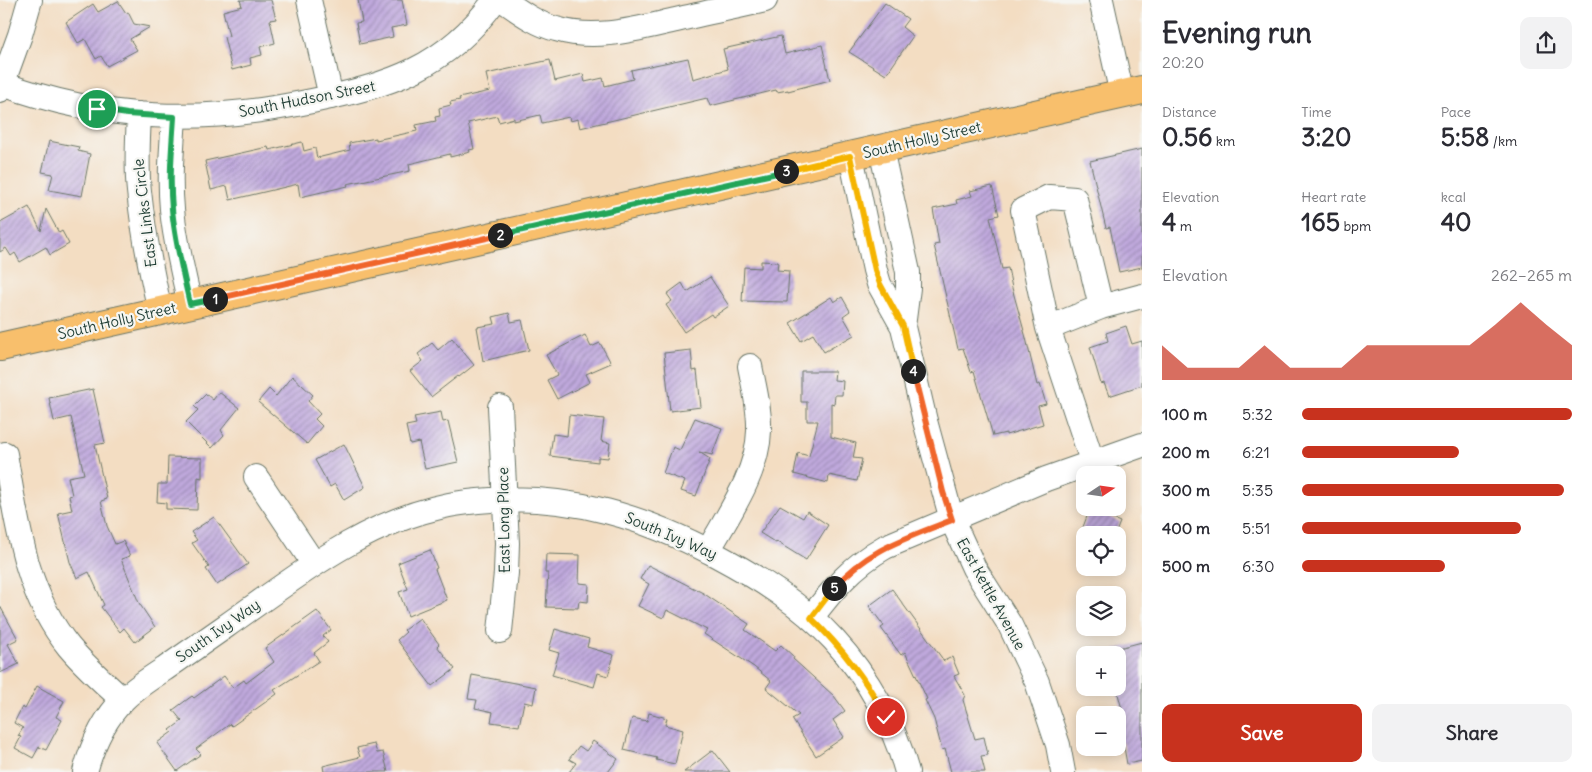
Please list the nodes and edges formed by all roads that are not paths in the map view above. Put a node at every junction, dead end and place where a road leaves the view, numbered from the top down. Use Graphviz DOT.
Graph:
graph roads {
  1 [pos="30,0"];
  2 [pos="309,0"];
  3 [pos="495,0"];
  4 [pos="502,0"];
  5 [pos="765,0"];
  6 [pos="1101,0"];
  7 [pos="1,86"];
  8 [pos="1132,93"];
  9 [pos="331,97"];
  10 [pos="139,114"];
  11 [pos="174,117"];
  12 [pos="881,149"];
  13 [pos="850,156"];
  14 [pos="1142,296"];
  15 [pos="190,304"];
  16 [pos="1101,307"];
  17 [pos="160,311"];
  18 [pos="903,326"];
  19 [pos="1048,328"];
  20 [pos="0,347"];
  21 [pos="750,366"];
  22 [pos="500,407"];
  23 [pos="1142,445"];
  24 [pos="6,454"];
  25 [pos="1093,464"];
  26 [pos="256,477"];
  27 [pos="505,499"];
  28 [pos="952,520"];
  29 [pos="708,551"];
  30 [pos="314,564"];
  31 [pos="811,618"];
  32 [pos="500,631"];
  33 [pos="123,700"];
  34 [pos="85,772"];
  35 [pos="907,772"];
  36 [pos="1063,772"];
  1 -- 7 [label="street"];
  2 -- 9 [label="street"];
  3 -- 9 [label="street, South Hudson Street"];
  4 -- 5 [label="street"];
  6 -- 8 [label="street"];
  7 -- 10 [label="street, South Hudson Street"];
  8 -- 12 [label="main road, South Holly Street"];
  9 -- 11 [label="street, South Hudson Street"];
  10 -- 11 [label="street, South Hudson Street"];
  10 -- 17 [label="street, East Links Circle"];
  11 -- 15 [label="street, East Links Circle"];
  12 -- 13 [label="main road, South Holly Street"];
  12 -- 18 [label="street, East Kettle Avenue"];
  13 -- 15 [label="main road, South Holly Street"];
  13 -- 18 [label="street, East Kettle Avenue"];
  14 -- 16 [label="street"];
  15 -- 17 [label="main road, South Holly Street"];
  16 -- 19 [label="street"];
  16 -- 19 [label="street"];
  17 -- 20 [label="main road, South Holly Street"];
  18 -- 28 [label="street, East Kettle Avenue"];
  19 -- 25 [label="street"];
  21 -- 29 [label="street"];
  22 -- 27 [label="street, East Long Place"];
  23 -- 25 [label="street"];
  24 -- 33 [label="street"];
  25 -- 28 [label="street"];
  26 -- 30 [label="street"];
  27 -- 29 [label="street, South Ivy Way"];
  27 -- 30 [label="street, South Ivy Way"];
  27 -- 32 [label="street, East Long Place"];
  28 -- 31 [label="street"];
  28 -- 36 [label="street, East Kettle Avenue"];
  29 -- 31 [label="street, South Ivy Way"];
  30 -- 33 [label="street, South Ivy Way"];
  31 -- 35 [label="street, South Ivy Way"];
  33 -- 34 [label="street, South Ivy Way"];
}
